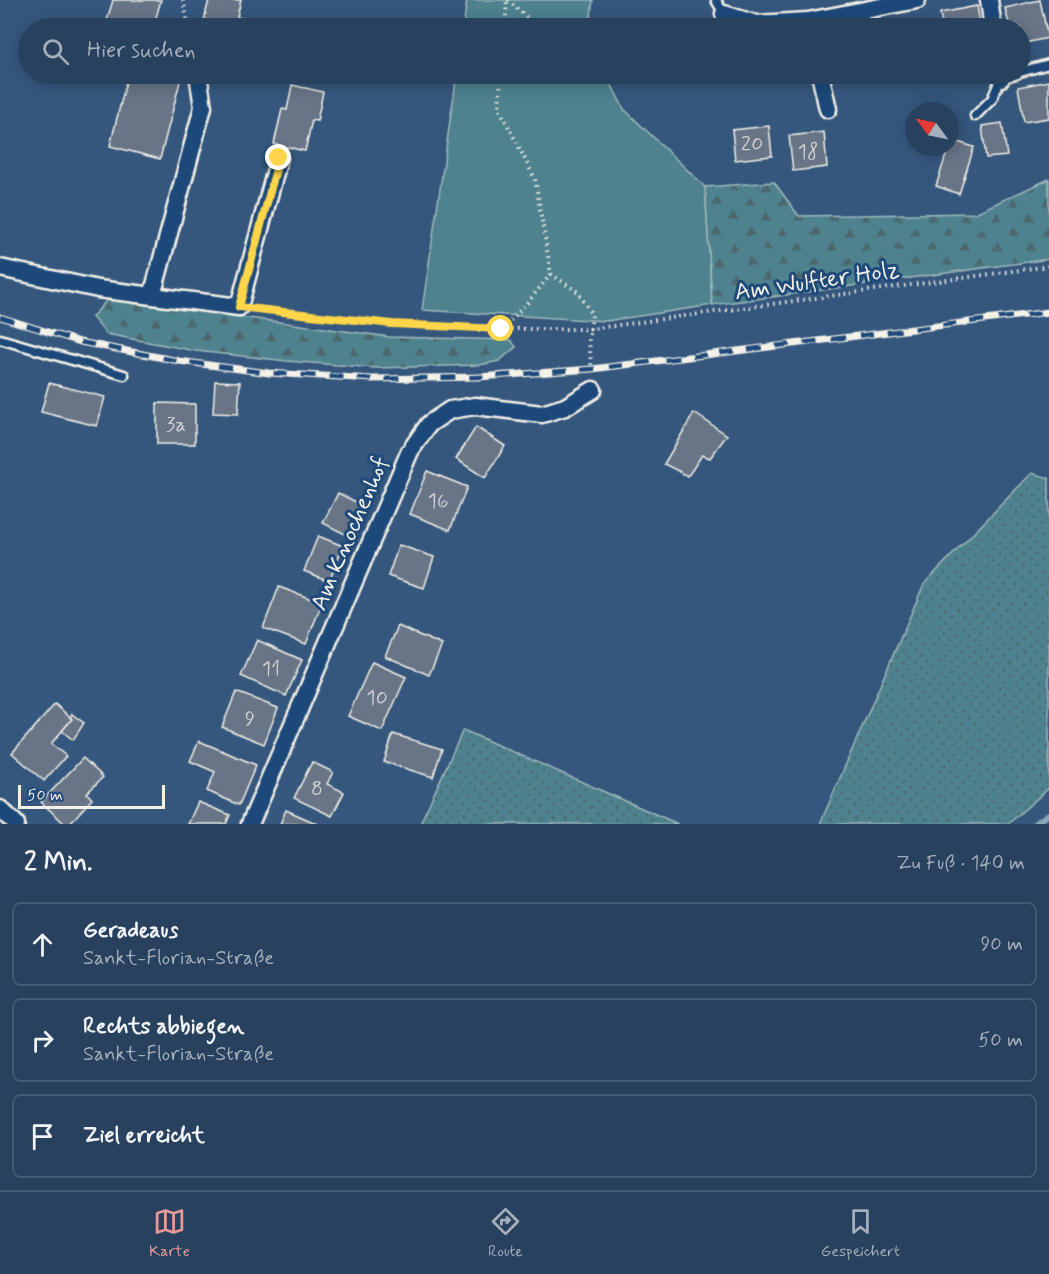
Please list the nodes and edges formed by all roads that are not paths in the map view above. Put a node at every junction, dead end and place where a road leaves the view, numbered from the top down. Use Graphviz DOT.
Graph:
graph roads {
  1 [pos="917,0"];
  2 [pos="989,0"];
  3 [pos="720,7"];
  4 [pos="743,18"];
  5 [pos="839,18"];
  6 [pos="992,18"];
  7 [pos="1049,64"];
  8 [pos="1031,69"];
  9 [pos="200,84"];
  10 [pos="822,84"];
  11 [pos="1003,84"];
  12 [pos="828,109"];
  13 [pos="975,116"];
  14 [pos="279,158"];
  15 [pos="0,268"];
  16 [pos="152,296"];
  17 [pos="0,339"];
  18 [pos="124,375"];
  19 [pos="593,390"];
  20 [pos="0,809"];
  21 [pos="16,824"];
  22 [pos="250,824"];
  1 -- 5 [label="street"];
  2 -- 6 [label="street"];
  3 -- 4 [label="street"];
  7 -- 8 [label="lane"];
  9 -- 16 [label="street"];
  10 -- 12 [label="street"];
  11 -- 13 [label="lane"];
  14 -- 16 [label="street"];
  15 -- 16 [label="street"];
  17 -- 18 [label="lane"];
  19 -- 22 [label="street, Am Knochenhof"];
  20 -- 21 [label="street"];
}
